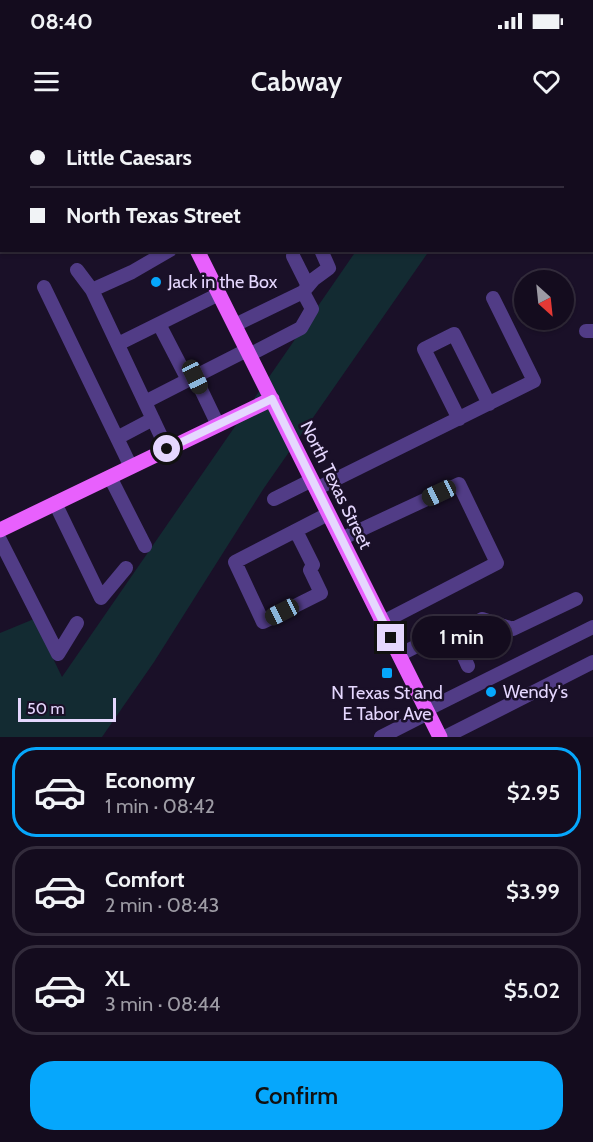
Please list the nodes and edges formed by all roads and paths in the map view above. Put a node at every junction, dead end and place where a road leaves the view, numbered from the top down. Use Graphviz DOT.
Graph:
graph roads {
  1 [pos="167,252"];
  2 [pos="198,252"];
  3 [pos="322,252"];
  4 [pos="293,256"];
  5 [pos="77,270"];
  6 [pos="44,286"];
  7 [pos="305,289"];
  8 [pos="92,290"];
  9 [pos="219,294"];
  10 [pos="493,298"];
  11 [pos="159,324"];
  12 [pos="234,325"];
  13 [pos="118,344"];
  14 [pos="248,352"];
  15 [pos="192,379"];
  16 [pos="272,399"];
  17 [pos="146,402"];
  18 [pos="489,404"];
  19 [pos="459,418"];
  20 [pos="153,419"];
  21 [pos="218,425"];
  22 [pos="117,438"];
  23 [pos="167,449"];
  24 [pos="131,467"];
  25 [pos="110,477"];
  26 [pos="314,485"];
  27 [pos="274,499"];
  28 [pos="55,503"];
  29 [pos="328,514"];
  30 [pos="0,530"];
  31 [pos="296,531"];
  32 [pos="341,539"];
  33 [pos="0,540"];
  34 [pos="145,546"];
  35 [pos="13,567"];
  36 [pos="126,568"];
  37 [pos="0,573"];
  38 [pos="576,599"];
  39 [pos="382,622"];
  40 [pos="593,627"];
  41 [pos="451,628"];
  42 [pos="49,637"];
  43 [pos="399,655"];
  44 [pos="593,662"];
  45 [pos="468,666"];
  46 [pos="427,711"];
  47 [pos="437,736"];
  48 [pos="381,737"];
  1 -- 8 [label="lane"];
  2 -- 9 [label="main road, North Texas Street"];
  3 -- 7 [label="lane"];
  4 -- 7 [label="lane"];
  5 -- 8 [label="lane"];
  6 -- 22 [label="lane"];
  7 -- 12 [label="lane"];
  7 -- 14 [label="lane"];
  8 -- 13 [label="lane"];
  9 -- 11 [label="lane"];
  9 -- 12 [label="main road, North Texas Street"];
  10 -- 18 [label="lane"];
  11 -- 13 [label="lane"];
  11 -- 15 [label="lane"];
  12 -- 14 [label="main road, North Texas Street"];
  13 -- 17 [label="lane"];
  14 -- 15 [label="lane"];
  14 -- 16 [label="main road, North Texas Street"];
  15 -- 17 [label="lane"];
  15 -- 21 [label="lane"];
  16 -- 21 [label="main road"];
  16 -- 26 [label="main road, North Texas Street"];
  17 -- 20 [label="lane"];
  18 -- 19 [label="lane"];
  18 -- 19 [label="lane"];
  19 -- 26 [label="lane"];
  20 -- 22 [label="lane"];
  20 -- 23 [label="lane"];
  21 -- 23 [label="main road"];
  22 -- 24 [label="lane"];
  23 -- 24 [label="main road"];
  24 -- 25 [label="main road"];
  25 -- 28 [label="main road"];
  25 -- 34 [label="lane"];
  26 -- 27 [label="lane"];
  26 -- 29 [label="main road, North Texas Street"];
  28 -- 30 [label="main road"];
  28 -- 36 [label="lane"];
  29 -- 31 [label="lane"];
  29 -- 32 [label="main road, North Texas Street"];
  31 -- 31 [label="lane"];
  32 -- 39 [label="main road, North Texas Street"];
  32 -- 39 [label="lane"];
  33 -- 35 [label="lane"];
  35 -- 37 [label="lane"];
  35 -- 42 [label="lane"];
  38 -- 41 [label="lane"];
  39 -- 43 [label="main road, North Texas Street"];
  40 -- 46 [label="lane"];
  41 -- 43 [label="lane"];
  41 -- 45 [label="lane"];
  43 -- 46 [label="main road, North Texas Street"];
  44 -- 47 [label="lane"];
  46 -- 47 [label="main road, North Texas Street"];
  46 -- 48 [label="lane"];
}
